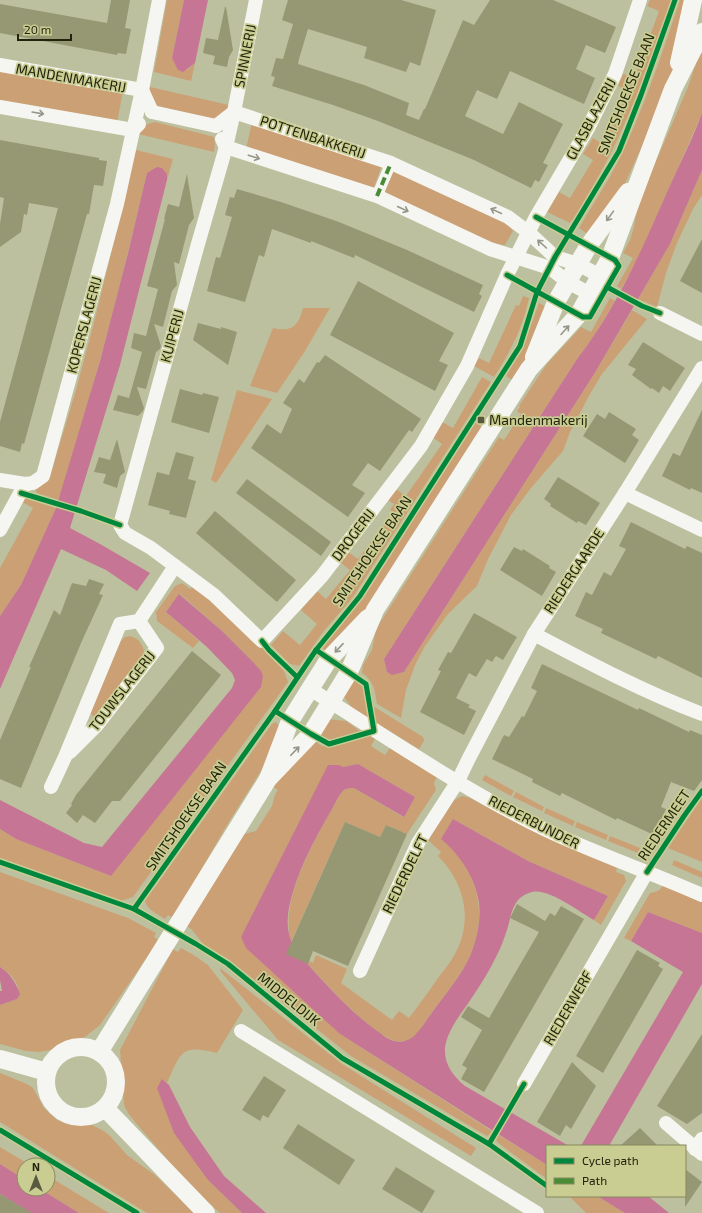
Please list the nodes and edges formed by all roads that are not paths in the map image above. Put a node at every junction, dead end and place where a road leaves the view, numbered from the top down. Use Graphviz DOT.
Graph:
graph roads {
  1 [pos="159,0"];
  2 [pos="256,0"];
  3 [pos="640,0"];
  4 [pos="693,0"];
  5 [pos="702,32"];
  6 [pos="0,65"];
  7 [pos="673,89"];
  8 [pos="142,90"];
  9 [pos="0,107"];
  10 [pos="152,112"];
  11 [pos="234,112"];
  12 [pos="216,126"];
  13 [pos="134,130"];
  14 [pos="226,147"];
  15 [pos="391,163"];
  16 [pos="641,174"];
  17 [pos="377,196"];
  18 [pos="528,232"];
  19 [pos="516,258"];
  20 [pos="578,264"];
  21 [pos="600,276"];
  22 [pos="568,282"];
  23 [pos="590,294"];
  24 [pos="660,313"];
  25 [pos="702,334"];
  26 [pos="702,368"];
  27 [pos="529,369"];
  28 [pos="0,480"];
  29 [pos="25,484"];
  30 [pos="625,493"];
  31 [pos="120,525"];
  32 [pos="0,530"];
  33 [pos="702,530"];
  34 [pos="175,566"];
  35 [pos="375,610"];
  36 [pos="139,621"];
  37 [pos="534,634"];
  38 [pos="310,689"];
  39 [pos="330,702"];
  40 [pos="702,714"];
  41 [pos="65,756"];
  42 [pos="268,779"];
  43 [pos="458,781"];
  44 [pos="51,787"];
  45 [pos="647,872"];
  46 [pos="702,894"];
  47 [pos="360,971"];
  48 [pos="241,1031"];
  49 [pos="99,1052"];
  50 [pos="0,1058"];
  51 [pos="47,1072"];
  52 [pos="524,1084"];
  53 [pos="105,1108"];
  54 [pos="666,1123"];
  55 [pos="700,1147"];
  56 [pos="206,1213"];
  57 [pos="537,1213"];
  1 -- 8 [label="street"];
  2 -- 11 [label="street, SPINNERIJ"];
  3 -- 18 [label="street, GLASBLAZERIJ"];
  4 -- 7 [label="street"];
  5 -- 7 [label="street"];
  6 -- 8 [label="street, MANDENMAKERIJ"];
  7 -- 16 [label="street"];
  8 -- 10 [label="street, MANDENMAKERIJ"];
  8 -- 13 [label="street, MANDENMAKERIJ"];
  9 -- 13 [label="street, one-way"];
  10 -- 12 [label="street"];
  10 -- 13 [label="street"];
  11 -- 12 [label="street"];
  11 -- 14 [label="street"];
  11 -- 15 [label="street, POTTENBAKKERIJ"];
  12 -- 14 [label="street"];
  13 -- 29 [label="street, KOPERSLAGERIJ"];
  14 -- 17 [label="street, one-way"];
  14 -- 31 [label="street, KUIPERIJ"];
  15 -- 17 [label="street"];
  18 -- 15 [label="street, POTTENBAKKERIJ, one-way"];
  16 -- 20 [label="street, one-way"];
  16 -- 21 [label="street"];
  17 -- 19 [label="street, one-way"];
  18 -- 19 [label="street"];
  20 -- 18 [label="street, POTTENBAKKERIJ, one-way"];
  19 -- 22 [label="street"];
  19 -- 34 [label="street, DROGERIJ"];
  20 -- 21 [label="street, POTTENBAKKERIJ"];
  20 -- 22 [label="street"];
  21 -- 23 [label="street"];
  22 -- 23 [label="street"];
  22 -- 27 [label="street"];
  27 -- 23 [label="street, one-way"];
  24 -- 25 [label="street"];
  26 -- 30 [label="street, RIEDERGAARDE"];
  27 -- 35 [label="street"];
  28 -- 29 [label="street"];
  29 -- 32 [label="street"];
  30 -- 33 [label="street"];
  30 -- 37 [label="street, RIEDERGAARDE"];
  31 -- 34 [label="street, DROGERIJ"];
  34 -- 36 [label="street"];
  35 -- 38 [label="street, one-way"];
  35 -- 39 [label="street"];
  36 -- 41 [label="street, TOUWSLAGERIJ"];
  36 -- 41 [label="street, TOUWSLAGERIJ"];
  37 -- 40 [label="street"];
  37 -- 43 [label="street, RIEDERGAARDE"];
  38 -- 39 [label="street, RIEDERBUNDER"];
  38 -- 42 [label="street"];
  42 -- 39 [label="street, one-way"];
  39 -- 43 [label="street, RIEDERBUNDER"];
  41 -- 44 [label="street, TOUWSLAGERIJ"];
  42 -- 49 [label="street"];
  43 -- 45 [label="street, RIEDERBUNDER"];
  43 -- 47 [label="street, RIEDERDELFT"];
  45 -- 46 [label="street, RIEDERBUNDER"];
  45 -- 52 [label="street, RIEDERWERF"];
  48 -- 57 [label="street"];
  49 -- 51 [label="street"];
  49 -- 53 [label="street"];
  50 -- 51 [label="street"];
  51 -- 53 [label="street"];
  53 -- 56 [label="street"];
  54 -- 55 [label="street"];
}
